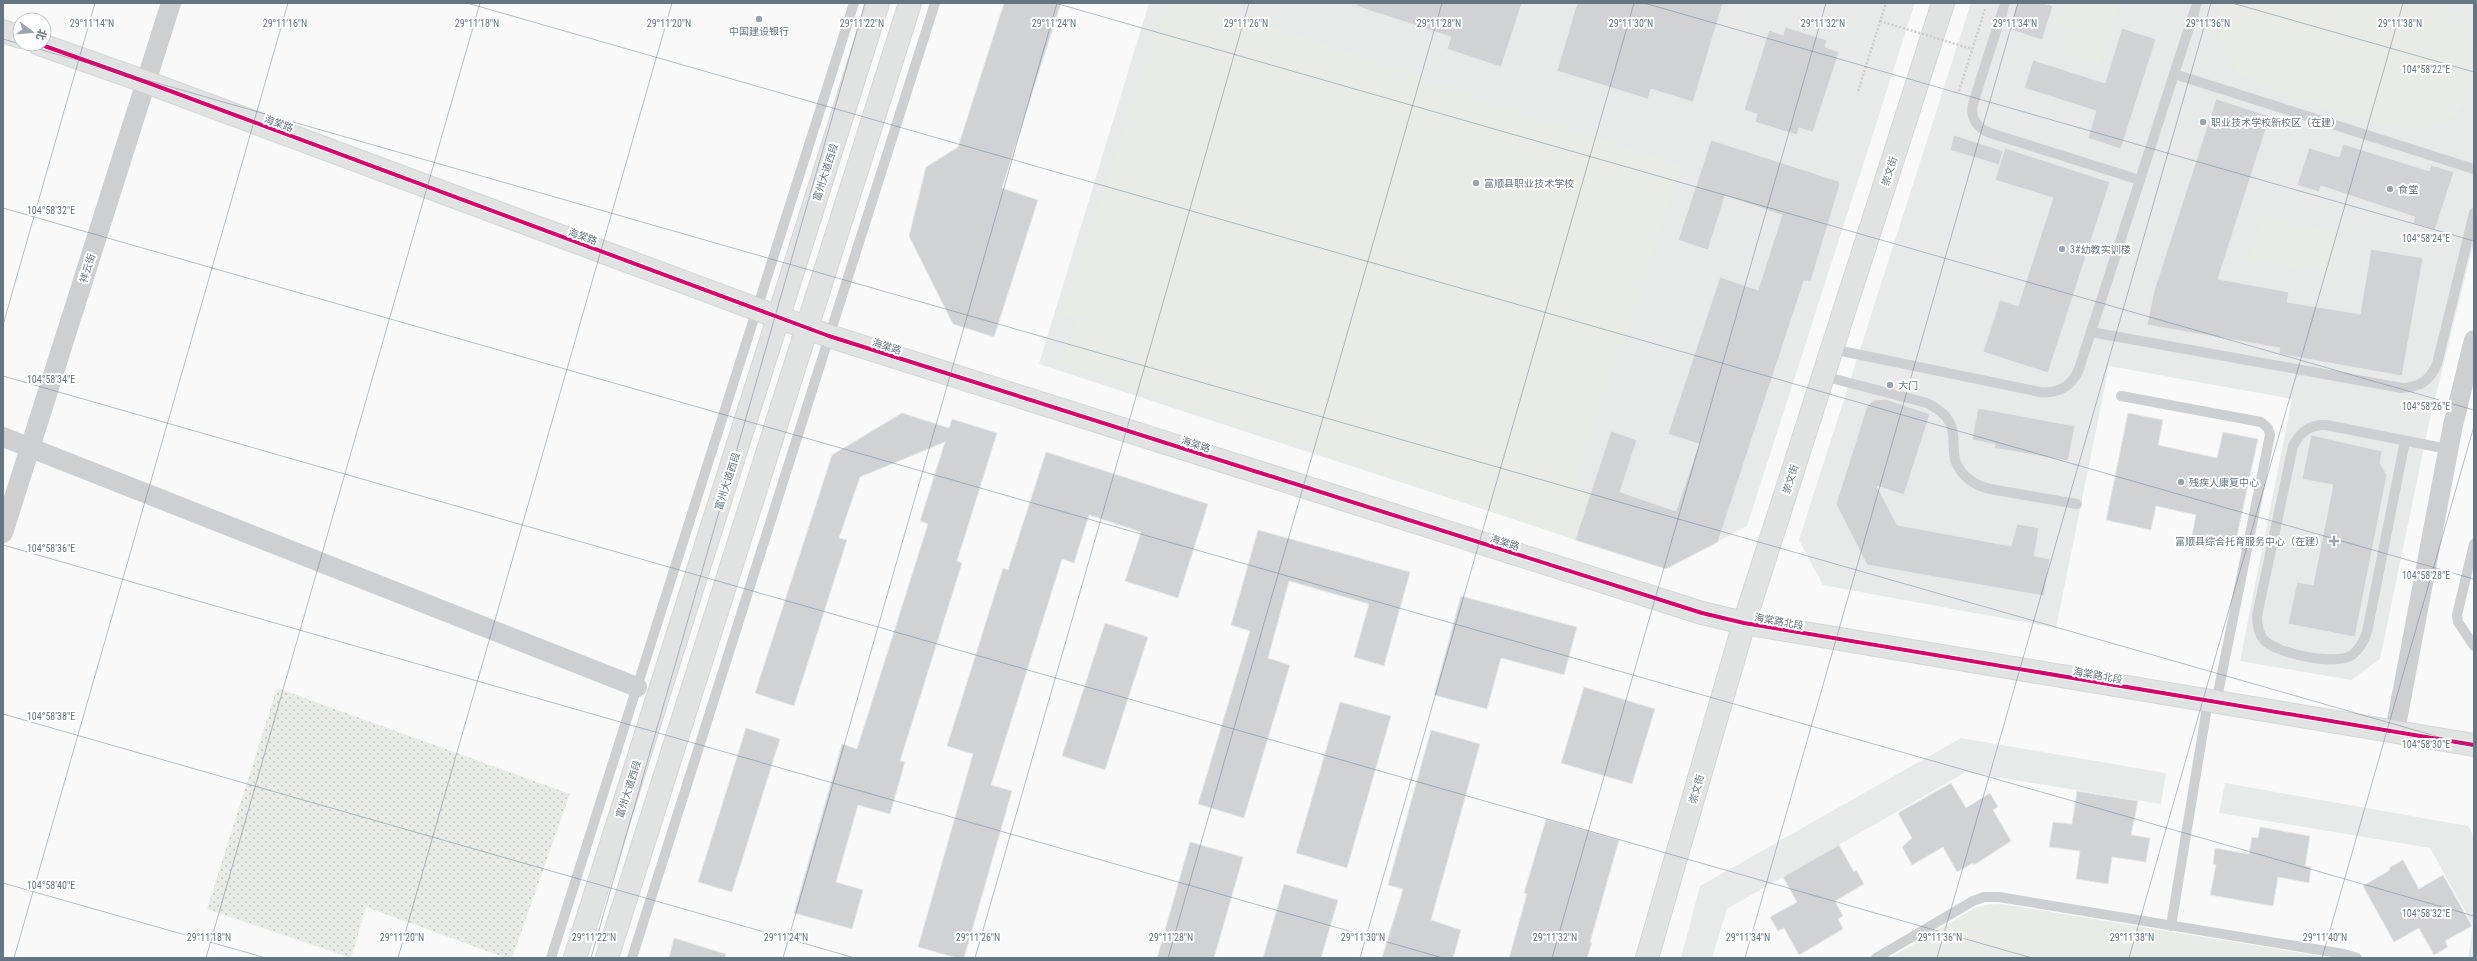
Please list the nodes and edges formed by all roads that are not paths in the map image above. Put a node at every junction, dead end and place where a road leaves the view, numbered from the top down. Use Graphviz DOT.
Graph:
graph roads {
  1 [pos="171,3"];
  2 [pos="854,3"];
  3 [pos="878,3"];
  4 [pos="910,3"];
  5 [pos="935,3"];
  6 [pos="1942,3"];
  7 [pos="2005,3"];
  8 [pos="2196,3"];
  9 [pos="52,49"];
  10 [pos="2174,74"];
  11 [pos="146,82"];
  12 [pos="2474,169"];
  13 [pos="2140,180"];
  14 [pos="2474,213"];
  15 [pos="756,310"];
  16 [pos="778,317"];
  17 [pos="807,328"];
  18 [pos="2091,332"];
  19 [pos="829,336"];
  20 [pos="2474,340"];
  21 [pos="1832,349"];
  22 [pos="1823,376"];
  23 [pos="2121,396"];
  24 [pos="3,437"];
  25 [pos="2405,441"];
  26 [pos="30,448"];
  27 [pos="2448,449"];
  28 [pos="2077,504"];
  29 [pos="3,533"];
  30 [pos="2474,544"];
  31 [pos="1744,623"];
  32 [pos="2474,646"];
  33 [pos="637,686"];
  34 [pos="2212,702"];
  35 [pos="2394,731"];
  36 [pos="2474,745"];
  37 [pos="2171,926"];
  38 [pos="551,958"];
  39 [pos="575,958"];
  40 [pos="607,958"];
  41 [pos="632,958"];
  42 [pos="1647,958"];
  43 [pos="1876,958"];
  44 [pos="2357,958"];
  1 -- 11 [label="street, 祥云街"];
  2 -- 15 [label="lane"];
  3 -- 16 [label="street, 富州大道西段"];
  4 -- 17 [label="street"];
  5 -- 19 [label="lane"];
  6 -- 21 [label="street, 崇文街"];
  7 -- 13 [label="lane"];
  8 -- 10 [label="lane"];
  9 -- 11 [label="street, 海棠路"];
  10 -- 12 [label="lane"];
  10 -- 13 [label="lane"];
  11 -- 15 [label="street, 海棠路"];
  11 -- 26 [label="street, 祥云街"];
  13 -- 18 [label="lane"];
  14 -- 18 [label="lane"];
  15 -- 16 [label="street, 海棠路"];
  15 -- 33 [label="lane"];
  16 -- 17 [label="street, 海棠路"];
  16 -- 39 [label="street, 富州大道西段"];
  17 -- 19 [label="street, 海棠路"];
  17 -- 40 [label="street"];
  18 -- 21 [label="lane"];
  19 -- 31 [label="street, 海棠路"];
  19 -- 41 [label="lane"];
  20 -- 27 [label="street"];
  21 -- 22 [label="street, 崇文街"];
  22 -- 28 [label="lane"];
  22 -- 31 [label="street, 崇文街"];
  23 -- 34 [label="lane"];
  24 -- 26 [label="street"];
  25 -- 25 [label="lane"];
  25 -- 27 [label="lane"];
  26 -- 29 [label="street, 祥云街"];
  26 -- 33 [label="street"];
  27 -- 35 [label="street"];
  30 -- 32 [label="lane"];
  31 -- 34 [label="street, 海棠路北段"];
  31 -- 42 [label="street, 崇文街"];
  33 -- 38 [label="lane"];
  34 -- 35 [label="street, 海棠路北段"];
  34 -- 37 [label="lane"];
  35 -- 36 [label="street, 海棠路北段"];
  37 -- 43 [label="lane"];
  37 -- 44 [label="lane"];
}
